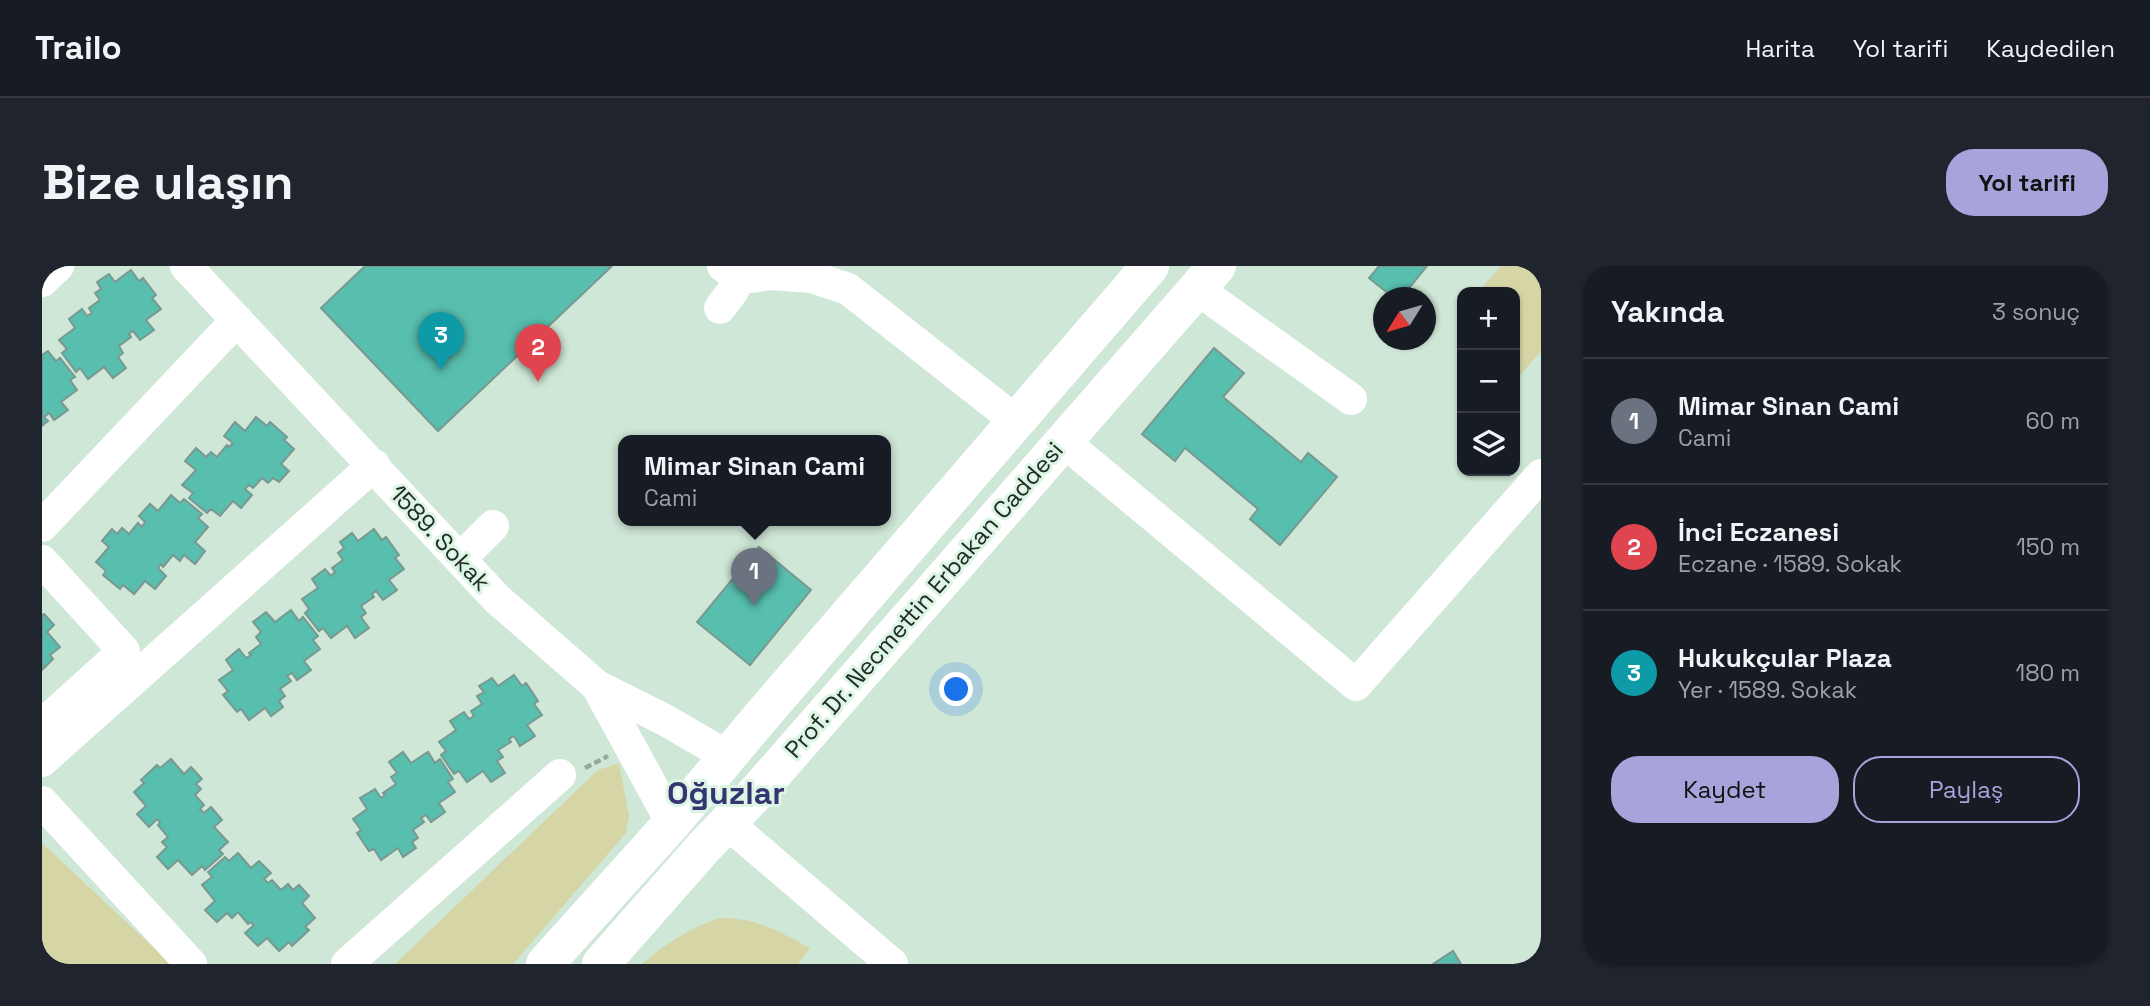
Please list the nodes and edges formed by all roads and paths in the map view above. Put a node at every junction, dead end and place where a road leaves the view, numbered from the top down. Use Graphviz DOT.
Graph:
graph roads {
  1 [pos="58,266"];
  2 [pos="1150,266"];
  3 [pos="196,269"];
  4 [pos="732,271"];
  5 [pos="1207,277"];
  6 [pos="42,281"];
  7 [pos="720,308"];
  8 [pos="237,320"];
  9 [pos="1352,398"];
  10 [pos="1016,421"];
  11 [pos="1063,441"];
  12 [pos="373,465"];
  13 [pos="1541,475"];
  14 [pos="42,526"];
  15 [pos="494,526"];
  16 [pos="460,559"];
  17 [pos="42,561"];
  18 [pos="597,686"];
  19 [pos="42,725"];
  20 [pos="630,745"];
  21 [pos="727,756"];
  22 [pos="42,761"];
  23 [pos="561,775"];
  24 [pos="42,802"];
  25 [pos="672,823"];
  26 [pos="727,823"];
  27 [pos="603,963"];
  28 [pos="191,964"];
  29 [pos="346,964"];
  30 [pos="545,964"];
  31 [pos="892,964"];
  1 -- 6 [label="street"];
  2 -- 10 [label="main road, Prof. Dr. Necmettin Erbakan Caddesi"];
  3 -- 8 [label="street, 1589. Sokak"];
  4 -- 7 [label="street"];
  4 -- 10 [label="street"];
  5 -- 9 [label="street"];
  5 -- 11 [label="main road, Prof. Dr. Necmettin Erbakan Caddesi"];
  8 -- 12 [label="street, 1589. Sokak"];
  8 -- 14 [label="street"];
  10 -- 21 [label="main road, Prof. Dr. Necmettin Erbakan Caddesi"];
  11 -- 13 [label="street"];
  11 -- 26 [label="main road, Prof. Dr. Necmettin Erbakan Caddesi"];
  12 -- 16 [label="street, 1589. Sokak"];
  12 -- 22 [label="street"];
  15 -- 16 [label="street"];
  16 -- 18 [label="street, 1589. Sokak"];
  17 -- 19 [label="street"];
  18 -- 20 [label="street, 1589. Sokak"];
  18 -- 21 [label="street"];
  20 -- 23 [label="path"];
  20 -- 25 [label="street, 1589. Sokak"];
  21 -- 25 [label="main road, Prof. Dr. Necmettin Erbakan Caddesi"];
  23 -- 29 [label="street"];
  24 -- 28 [label="street"];
  25 -- 30 [label="main road, Prof. Dr. Necmettin Erbakan Caddesi"];
  26 -- 27 [label="main road, Prof. Dr. Necmettin Erbakan Caddesi"];
  26 -- 31 [label="street"];
}
